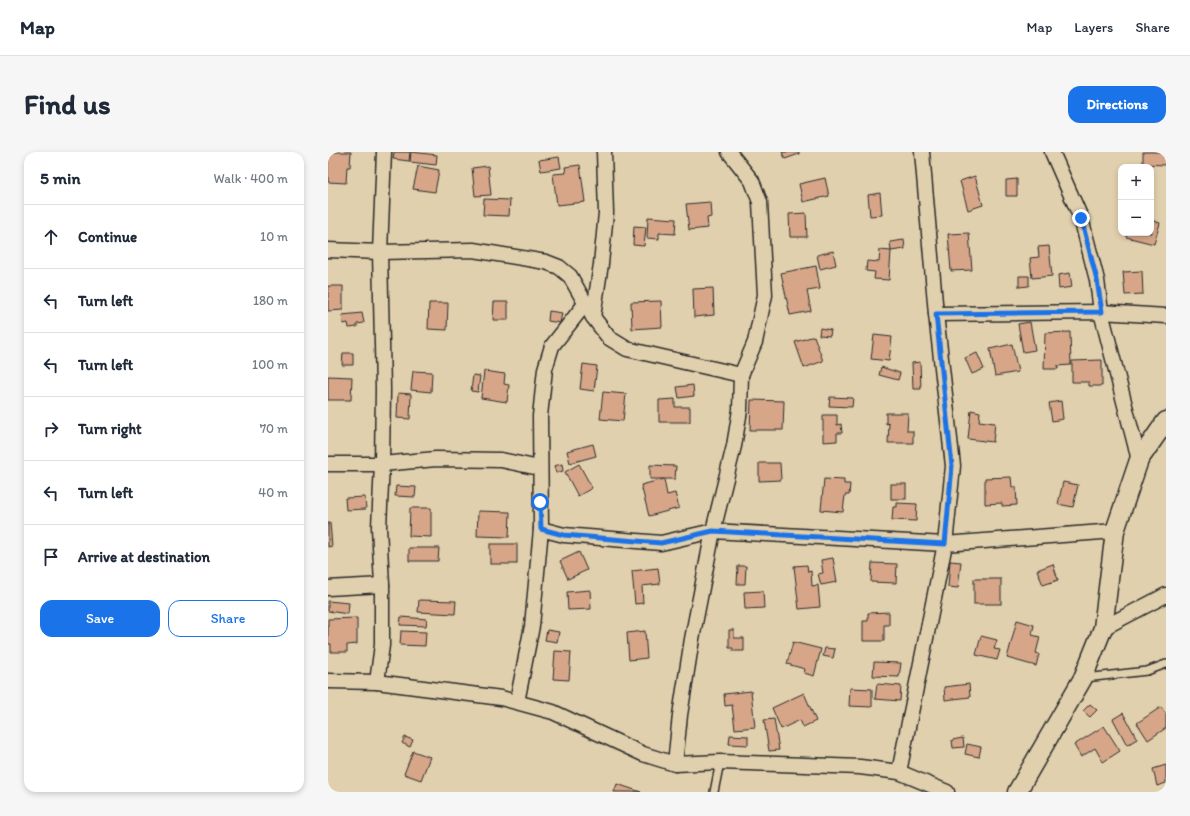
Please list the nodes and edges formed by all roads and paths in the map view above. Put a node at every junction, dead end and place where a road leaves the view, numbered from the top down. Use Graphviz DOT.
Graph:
graph roads {
  1 [pos="384,152"];
  2 [pos="604,152"];
  3 [pos="729,152"];
  4 [pos="922,152"];
  5 [pos="1052,152"];
  6 [pos="328,250"];
  7 [pos="380,252"];
  8 [pos="585,304"];
  9 [pos="1102,312"];
  10 [pos="936,314"];
  11 [pos="1166,316"];
  12 [pos="593,317"];
  13 [pos="741,375"];
  14 [pos="1166,421"];
  15 [pos="1139,460"];
  16 [pos="328,464"];
  17 [pos="382,464"];
  18 [pos="539,468"];
  19 [pos="541,529"];
  20 [pos="713,531"];
  21 [pos="1115,531"];
  22 [pos="945,544"];
  23 [pos="382,585"];
  24 [pos="328,588"];
  25 [pos="1166,594"];
  26 [pos="1103,628"];
  27 [pos="1166,664"];
  28 [pos="1083,678"];
  29 [pos="328,681"];
  30 [pos="377,682"];
  31 [pos="517,702"];
  32 [pos="720,762"];
  33 [pos="675,764"];
  34 [pos="899,772"];
  35 [pos="714,792"];
  36 [pos="947,792"];
  37 [pos="1017,792"];
  1 -- 7 [label="street"];
  2 -- 12 [label="street"];
  3 -- 13 [label="street"];
  4 -- 10 [label="street"];
  5 -- 9 [label="street"];
  6 -- 7 [label="street"];
  7 -- 8 [label="street"];
  7 -- 17 [label="street"];
  8 -- 12 [label="street"];
  8 -- 18 [label="street"];
  9 -- 10 [label="street"];
  9 -- 11 [label="street"];
  9 -- 15 [label="street"];
  10 -- 22 [label="street"];
  12 -- 13 [label="street"];
  13 -- 20 [label="street"];
  14 -- 15 [label="street"];
  15 -- 21 [label="street"];
  16 -- 17 [label="street"];
  17 -- 18 [label="street"];
  17 -- 23 [label="street"];
  18 -- 19 [label="street"];
  19 -- 20 [label="street"];
  19 -- 31 [label="street"];
  20 -- 22 [label="street"];
  20 -- 33 [label="street"];
  21 -- 22 [label="street"];
  21 -- 26 [label="street"];
  22 -- 34 [label="street"];
  23 -- 24 [label="street"];
  23 -- 30 [label="street"];
  25 -- 26 [label="street"];
  26 -- 28 [label="street"];
  27 -- 28 [label="lane"];
  28 -- 37 [label="street"];
  29 -- 30 [label="street"];
  30 -- 31 [label="street"];
  31 -- 33 [label="street"];
  32 -- 33 [label="street"];
  32 -- 34 [label="street"];
  32 -- 35 [label="lane"];
  34 -- 36 [label="street"];
}
